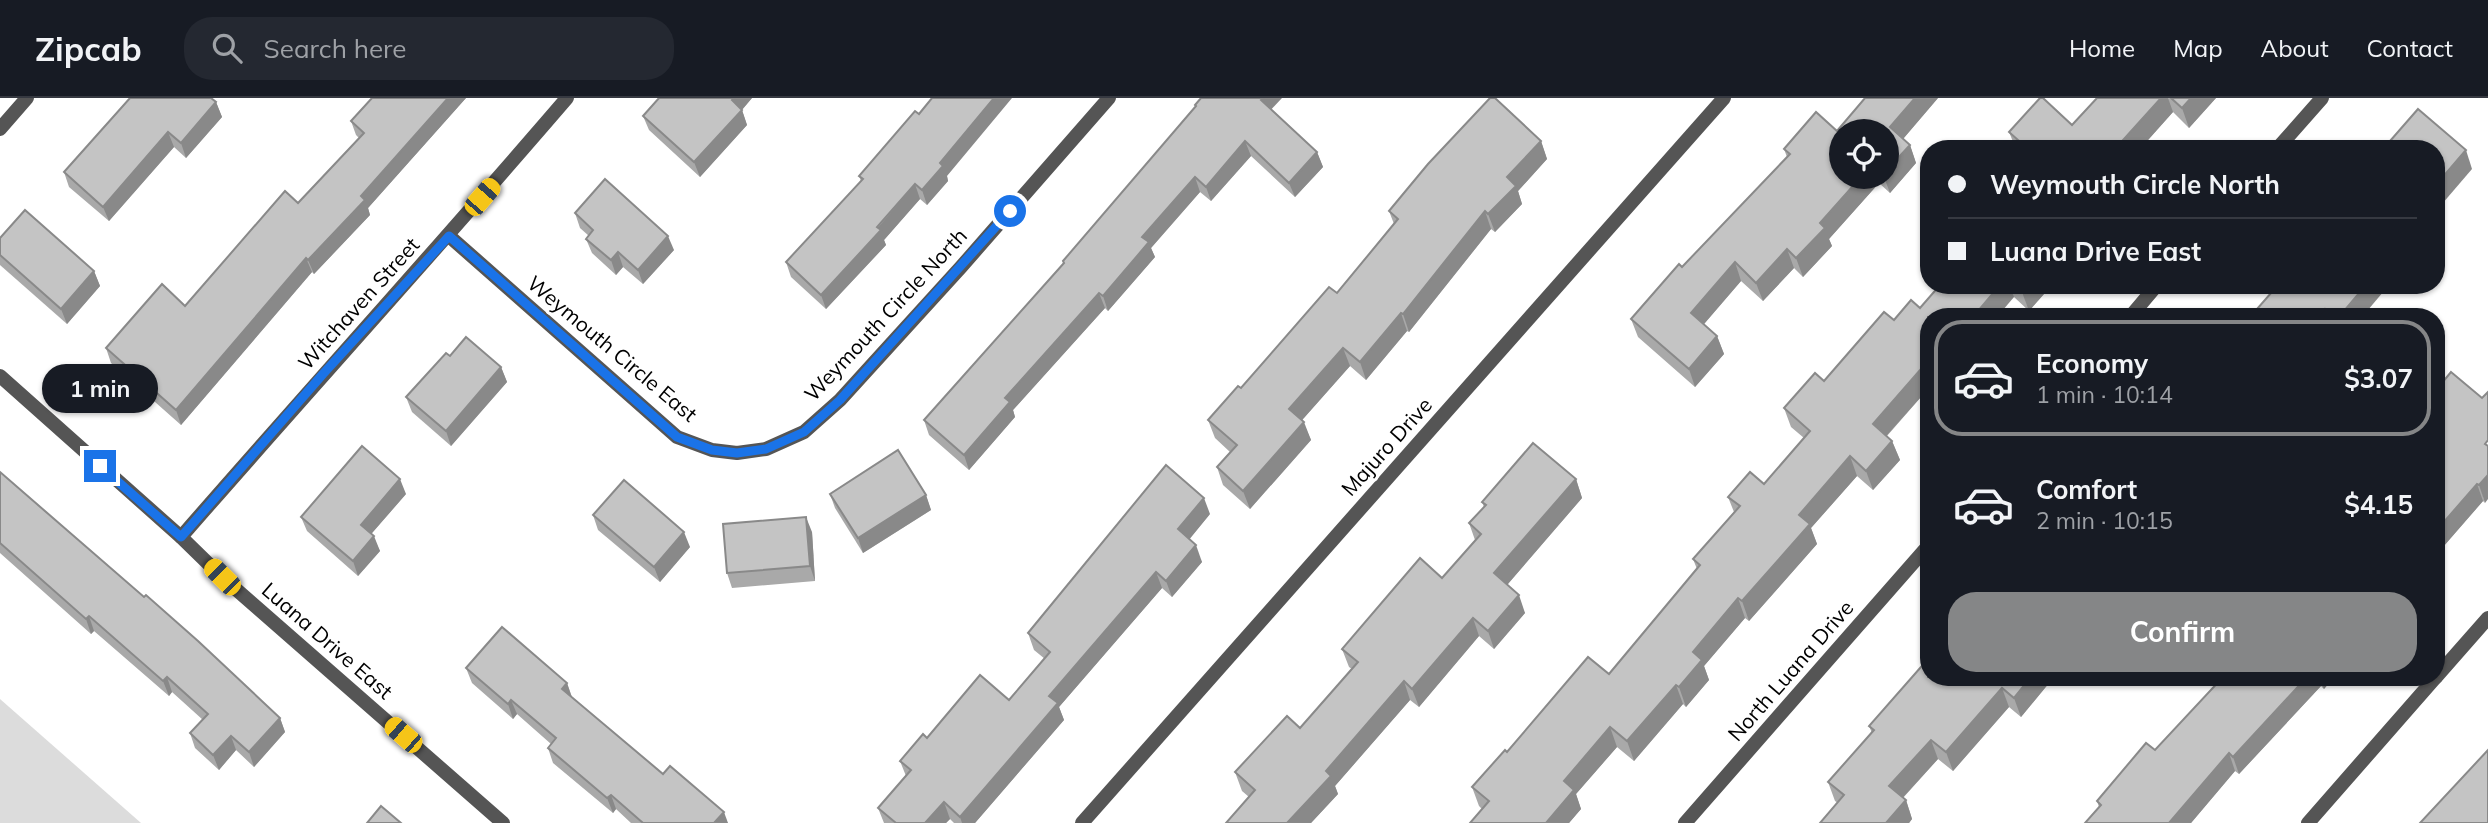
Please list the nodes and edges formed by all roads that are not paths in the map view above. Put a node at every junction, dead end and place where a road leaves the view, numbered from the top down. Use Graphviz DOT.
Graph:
graph roads {
  1 [pos="27,98"];
  2 [pos="567,98"];
  3 [pos="1109,98"];
  4 [pos="1724,98"];
  5 [pos="2322,98"];
  6 [pos="0,129"];
  7 [pos="2285,140"];
  8 [pos="449,236"];
  9 [pos="2149,294"];
  10 [pos="2138,308"];
  11 [pos="0,376"];
  12 [pos="804,432"];
  13 [pos="181,537"];
  14 [pos="1920,555"];
  15 [pos="2488,618"];
  16 [pos="2445,667"];
  17 [pos="2428,686"];
  18 [pos="503,823"];
  19 [pos="1082,823"];
  20 [pos="1685,823"];
  21 [pos="2308,823"];
  1 -- 6 [label="street"];
  2 -- 8 [label="street, Witchaven Street"];
  3 -- 12 [label="street, Weymouth Circle North"];
  4 -- 19 [label="street, Majuro Drive"];
  5 -- 7 [label="street"];
  8 -- 12 [label="street, Weymouth Circle East"];
  8 -- 13 [label="street, Witchaven Street"];
  9 -- 10 [label="street"];
  11 -- 13 [label="street, Luana Drive East"];
  13 -- 18 [label="street, Luana Drive East"];
  14 -- 20 [label="street, North Luana Drive"];
  15 -- 16 [label="street"];
  17 -- 21 [label="street"];
}
